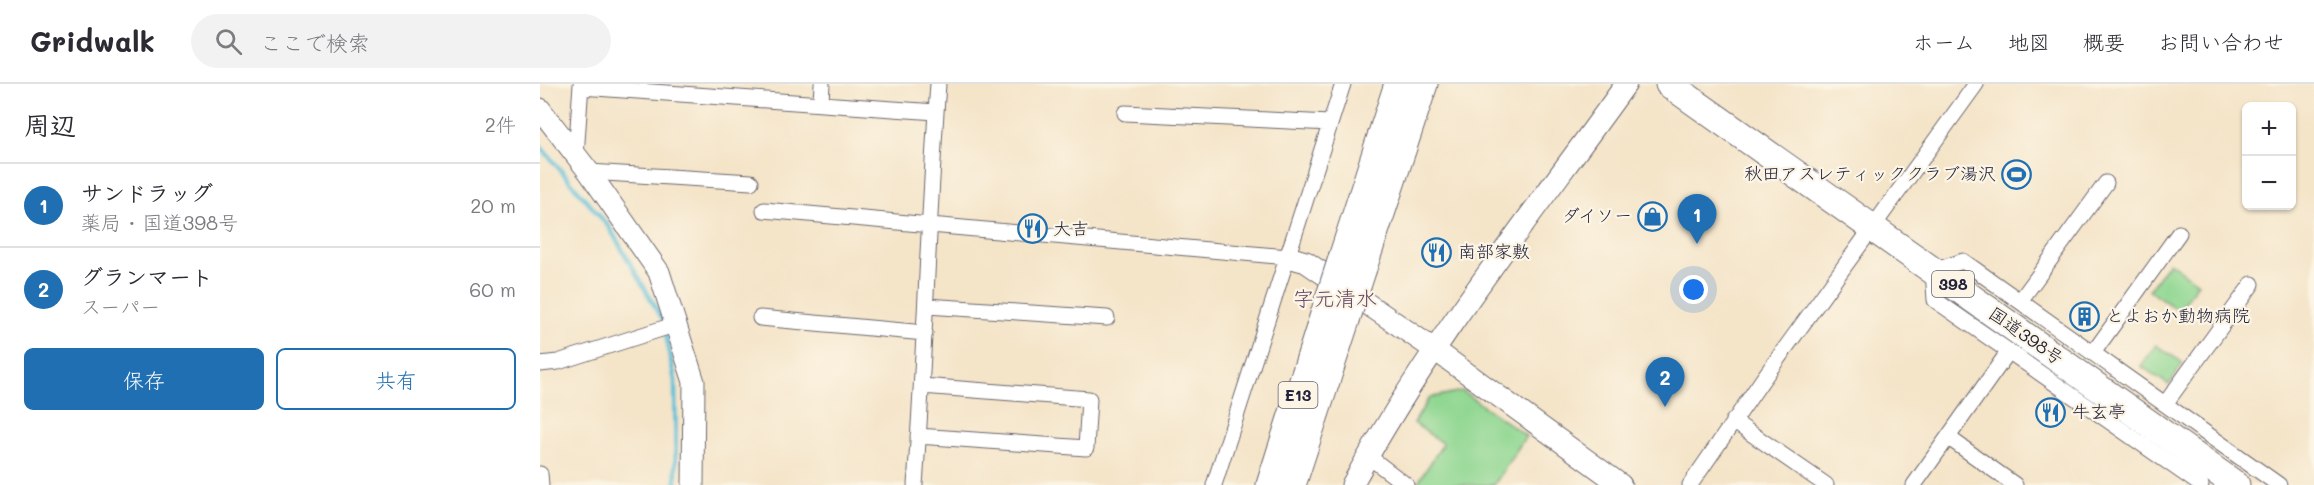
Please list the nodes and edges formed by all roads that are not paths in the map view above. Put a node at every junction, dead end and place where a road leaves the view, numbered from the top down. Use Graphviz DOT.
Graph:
graph roads {
  1 [pos="822,84"];
  2 [pos="938,84"];
  3 [pos="1343,84"];
  4 [pos="1398,84"];
  5 [pos="1424,84"];
  6 [pos="1626,84"];
  7 [pos="1669,84"];
  8 [pos="1976,84"];
  9 [pos="581,86"];
  10 [pos="821,102"];
  11 [pos="540,109"];
  12 [pos="936,112"];
  13 [pos="1125,113"];
  14 [pos="1330,123"];
  15 [pos="576,156"];
  16 [pos="589,172"];
  17 [pos="751,182"];
  18 [pos="2106,183"];
  19 [pos="764,210"];
  20 [pos="928,225"];
  21 [pos="1872,228"];
  22 [pos="2179,233"];
  23 [pos="1288,257"];
  24 [pos="1353,262"];
  25 [pos="1933,270"];
  26 [pos="2252,284"];
  27 [pos="2020,302"];
  28 [pos="927,306"];
  29 [pos="1336,312"];
  30 [pos="760,318"];
  31 [pos="1107,318"];
  32 [pos="677,324"];
  33 [pos="925,333"];
  34 [pos="1435,350"];
  35 [pos="2009,351"];
  36 [pos="2093,353"];
  37 [pos="540,364"];
  38 [pos="922,386"];
  39 [pos="2165,404"];
  40 [pos="1733,421"];
  41 [pos="918,436"];
  42 [pos="1948,438"];
  43 [pos="1368,456"];
  44 [pos="540,474"];
  45 [pos="541,485"];
  46 [pos="693,485"];
  47 [pos="915,485"];
  48 [pos="1214,485"];
  49 [pos="1270,485"];
  50 [pos="1292,485"];
  51 [pos="1352,485"];
  52 [pos="1406,485"];
  53 [pos="1622,485"];
  54 [pos="1690,485"];
  55 [pos="1826,485"];
  56 [pos="1914,485"];
  57 [pos="2014,485"];
  58 [pos="2201,485"];
  59 [pos="2236,485"];
  60 [pos="2279,485"];
  1 -- 10 [label="street"];
  2 -- 12 [label="street"];
  3 -- 14 [label="street"];
  4 -- 24 [label="highway, E13"];
  5 -- 24 [label="highway, E13"];
  6 -- 34 [label="street"];
  7 -- 21 [label="highway, 国道398号 / 398"];
  8 -- 21 [label="street"];
  9 -- 10 [label="street"];
  9 -- 15 [label="street"];
  10 -- 12 [label="street"];
  11 -- 15 [label="street"];
  12 -- 20 [label="street"];
  13 -- 14 [label="street"];
  14 -- 23 [label="street"];
  15 -- 16 [label="street"];
  16 -- 17 [label="street"];
  16 -- 32 [label="street"];
  18 -- 27 [label="street"];
  19 -- 20 [label="street"];
  20 -- 23 [label="street"];
  20 -- 28 [label="street"];
  21 -- 25 [label="highway, 国道398号 / 398"];
  21 -- 40 [label="street"];
  22 -- 36 [label="street"];
  23 -- 34 [label="street"];
  23 -- 48 [label="street"];
  24 -- 29 [label="highway, E13, bridge"];
  25 -- 27 [label="street"];
  25 -- 35 [label="street"];
  25 -- 59 [label="highway, 国道398号 / 398"];
  26 -- 39 [label="street"];
  27 -- 36 [label="street"];
  28 -- 31 [label="street"];
  28 -- 33 [label="street"];
  29 -- 49 [label="highway, E13"];
  29 -- 50 [label="highway, E13"];
  30 -- 33 [label="street"];
  32 -- 37 [label="street"];
  32 -- 46 [label="street"];
  33 -- 38 [label="street"];
  34 -- 43 [label="street"];
  34 -- 53 [label="street"];
  35 -- 42 [label="street"];
  35 -- 58 [label="street"];
  36 -- 39 [label="street"];
  38 -- 41 [label="street"];
  38 -- 41 [label="street"];
  39 -- 60 [label="street"];
  40 -- 54 [label="street"];
  40 -- 55 [label="street"];
  41 -- 47 [label="street"];
  42 -- 56 [label="street"];
  42 -- 57 [label="street"];
  43 -- 51 [label="street"];
  43 -- 52 [label="street"];
  44 -- 45 [label="street"];
}
